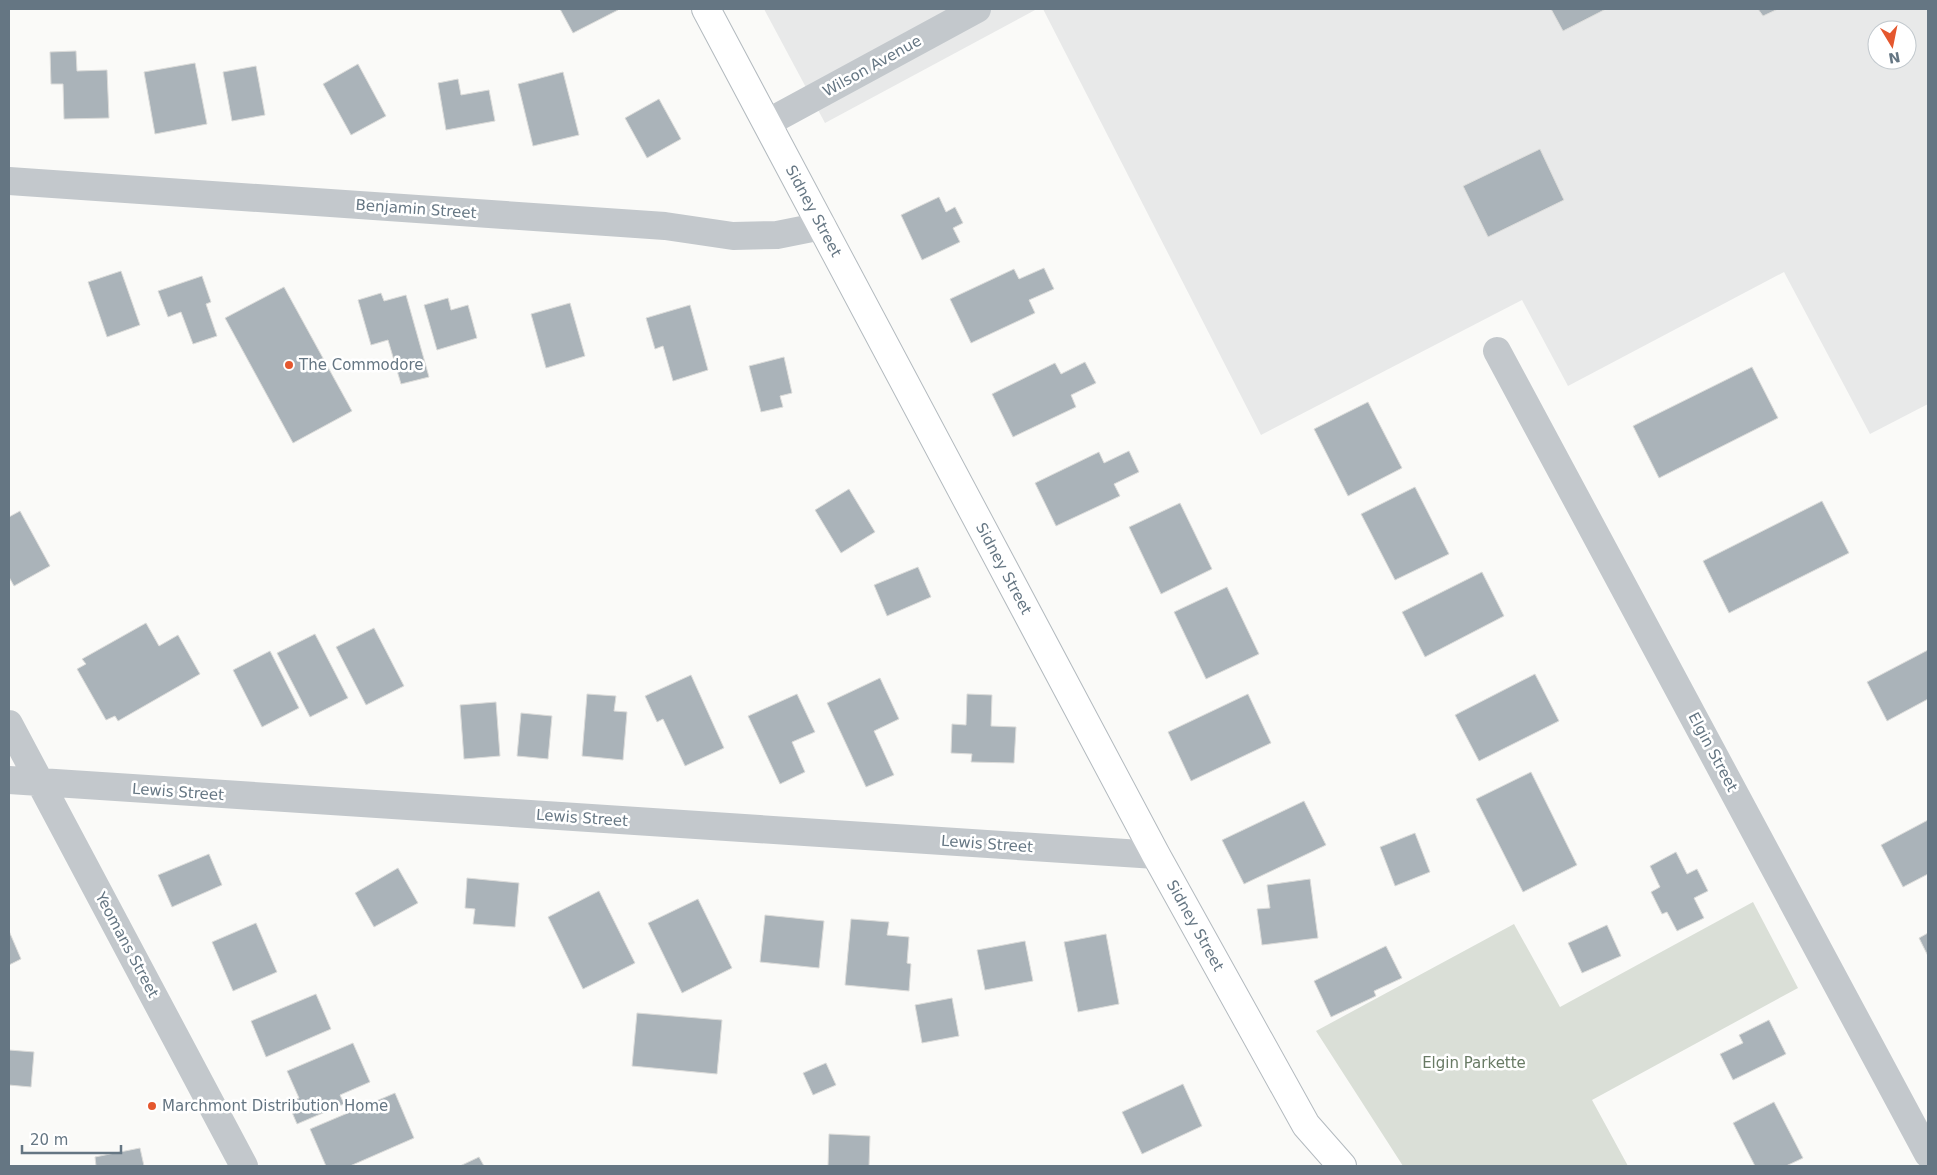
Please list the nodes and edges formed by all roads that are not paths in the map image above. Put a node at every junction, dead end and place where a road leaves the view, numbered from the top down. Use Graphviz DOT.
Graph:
graph roads {
  1 [pos="706,9"];
  2 [pos="976,9"];
  3 [pos="766,124"];
  4 [pos="9,181"];
  5 [pos="822,226"];
  6 [pos="1497,351"];
  7 [pos="9,724"];
  8 [pos="9,780"];
  9 [pos="41,783"];
  10 [pos="1156,855"];
  11 [pos="1306,1125"];
  12 [pos="1928,1154"];
  13 [pos="244,1166"];
  14 [pos="1315,1166"];
  15 [pos="1342,1166"];
  1 -- 3 [label="main road, Sidney Street"];
  2 -- 3 [label="street, Wilson Avenue"];
  3 -- 5 [label="main road, Sidney Street"];
  4 -- 5 [label="street, Benjamin Street"];
  5 -- 10 [label="main road, Sidney Street"];
  6 -- 12 [label="street, Elgin Street"];
  7 -- 9 [label="street, Yeomans Street"];
  8 -- 9 [label="street, Lewis Street"];
  9 -- 10 [label="street, Lewis Street"];
  9 -- 13 [label="street, Yeomans Street"];
  10 -- 11 [label="main road, Sidney Street"];
  11 -- 14 [label="main road, Sidney Street"];
  11 -- 15 [label="main road, Sidney Street"];
}
